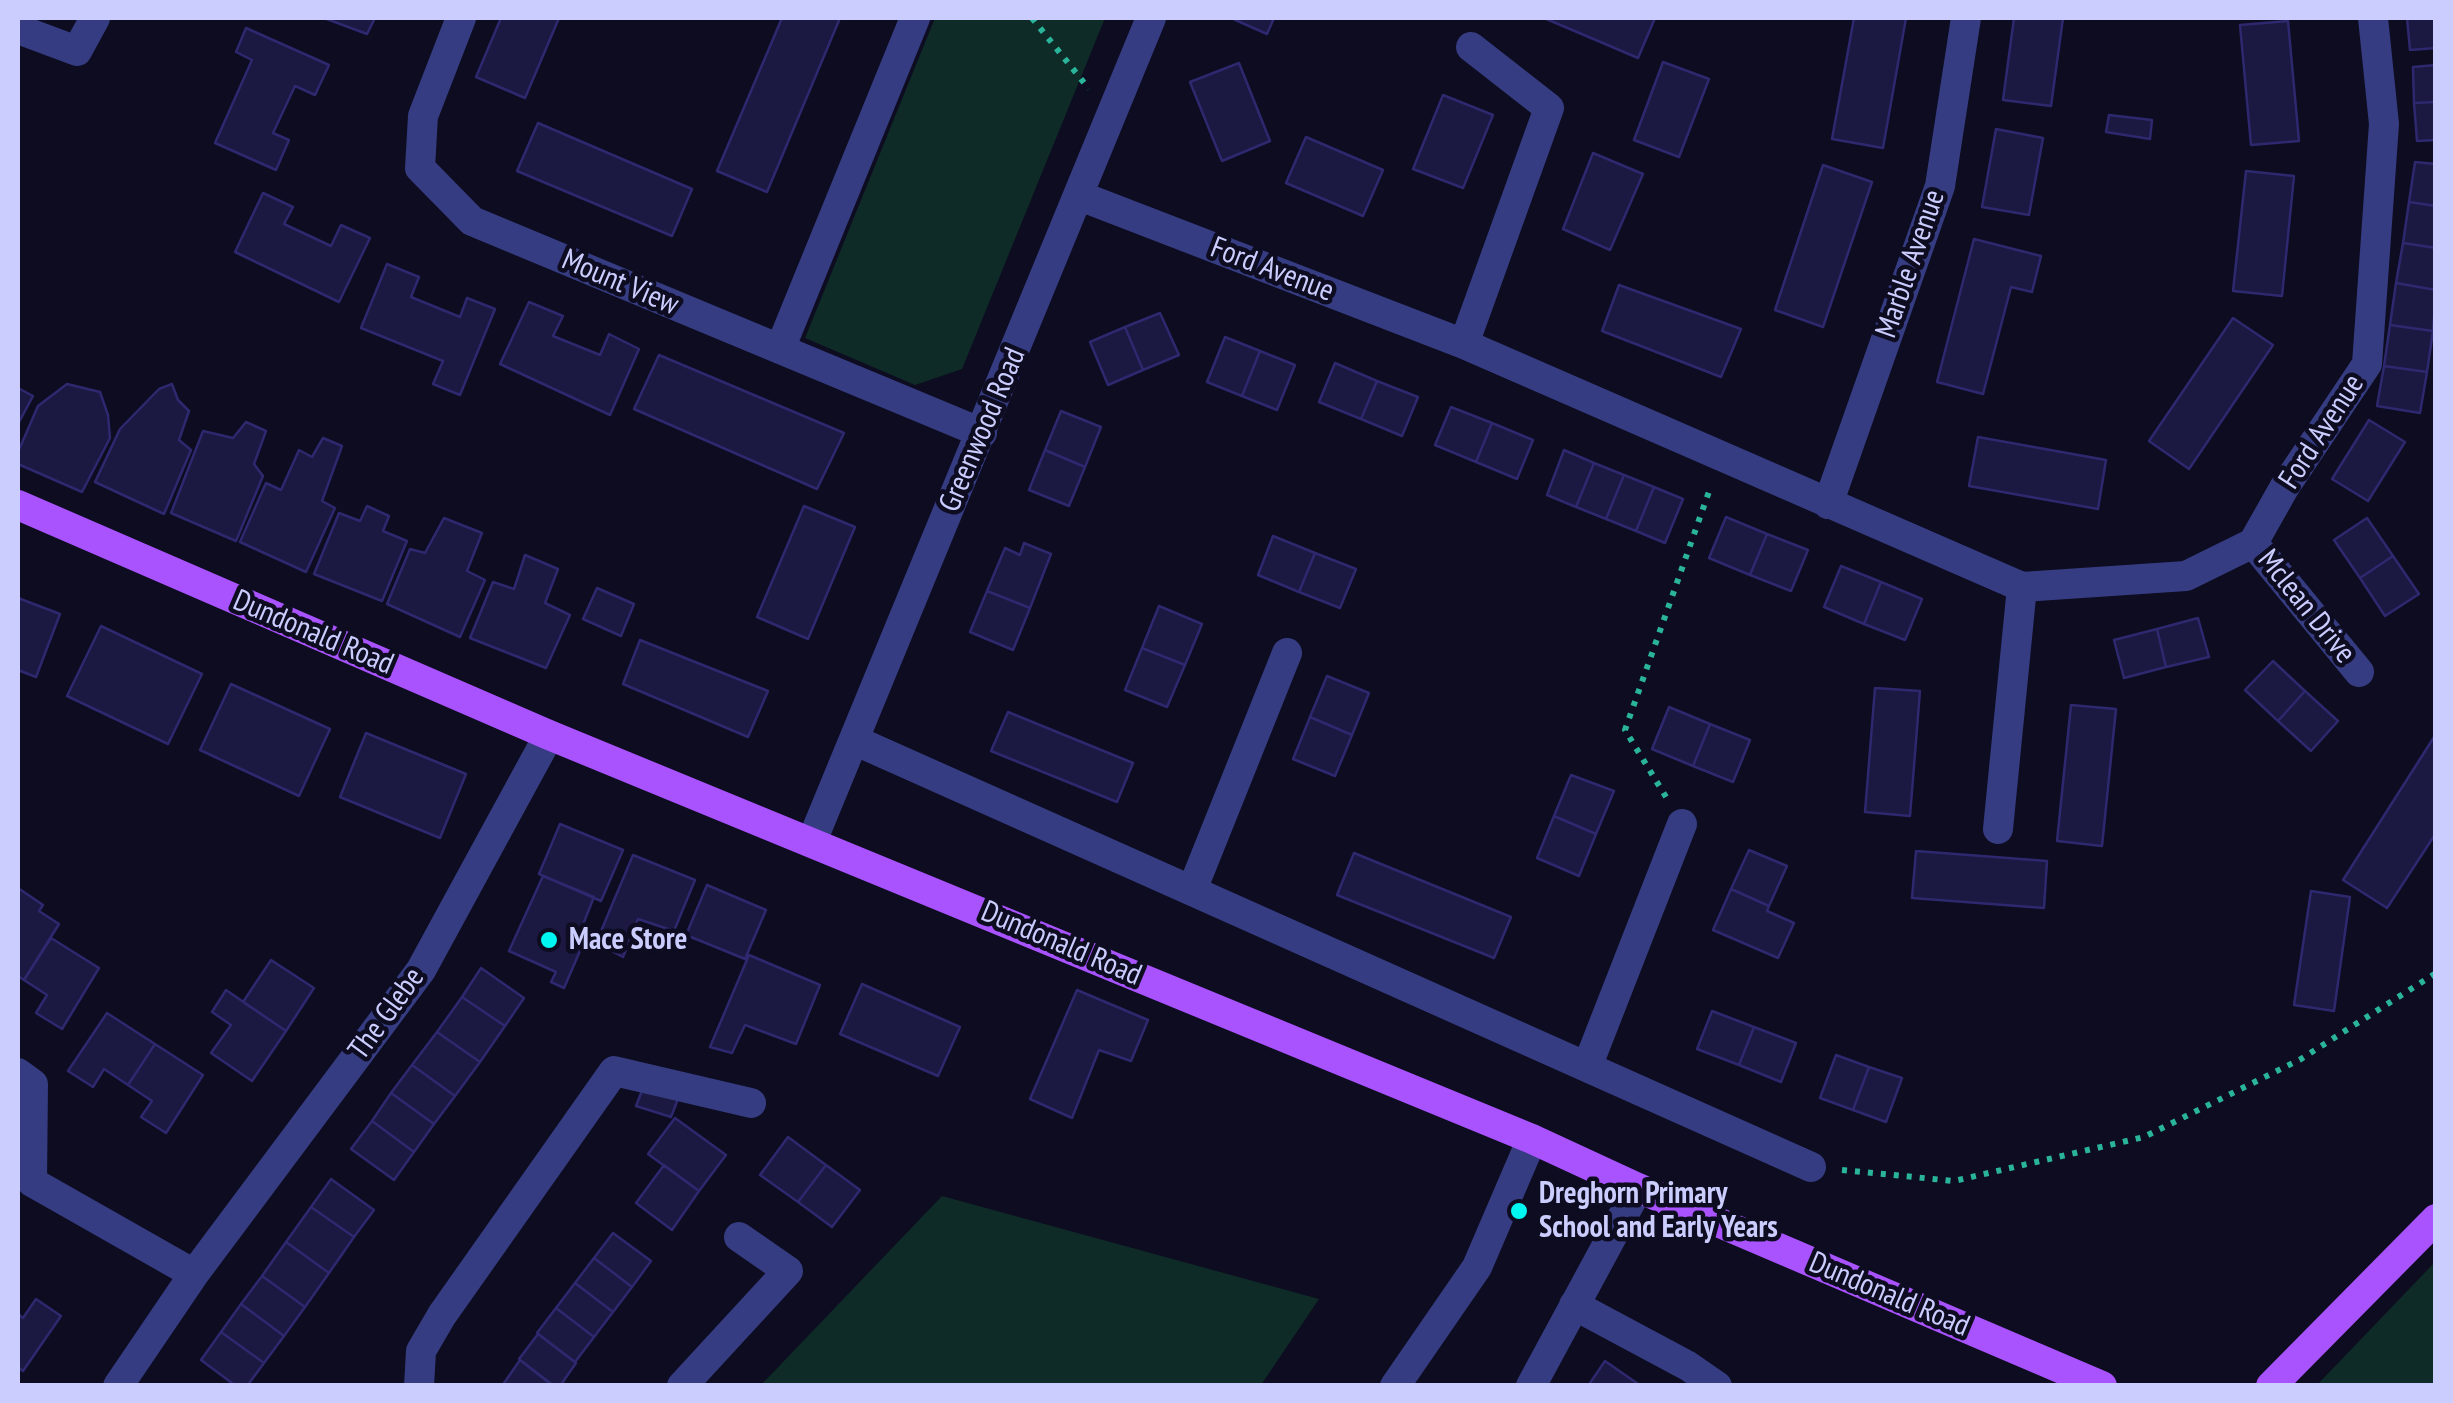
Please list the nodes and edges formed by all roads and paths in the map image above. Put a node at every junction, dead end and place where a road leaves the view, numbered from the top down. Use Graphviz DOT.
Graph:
graph roads {
  1 [pos="95,18"];
  2 [pos="461,18"];
  3 [pos="915,18"];
  4 [pos="1032,18"];
  5 [pos="1151,18"];
  6 [pos="1966,18"];
  7 [pos="2372,18"];
  8 [pos="18,29"];
  9 [pos="1471,47"];
  10 [pos="1111,118"];
  11 [pos="1080,196"];
  12 [pos="1464,344"];
  13 [pos="780,349"];
  14 [pos="982,433"];
  15 [pos="1722,458"];
  16 [pos="1828,504"];
  17 [pos="18,505"];
  18 [pos="2253,543"];
  19 [pos="2022,587"];
  20 [pos="1288,653"];
  21 [pos="2359,672"];
  22 [pos="550,735"];
  23 [pos="854,740"];
  24 [pos="1682,824"];
  25 [pos="1998,829"];
  26 [pos="812,841"];
  27 [pos="1192,890"];
  28 [pos="2436,973"];
  29 [pos="1587,1066"];
  30 [pos="18,1074"];
  31 [pos="751,1103"];
  32 [pos="1532,1139"];
  33 [pos="1811,1167"];
  34 [pos="25,1185"];
  35 [pos="1638,1188"];
  36 [pos="2436,1219"];
  37 [pos="738,1237"];
  38 [pos="194,1274"];
  39 [pos="1574,1305"];
  40 [pos="118,1386"];
  41 [pos="419,1386"];
  42 [pos="682,1386"];
  43 [pos="1395,1386"];
  44 [pos="1530,1386"];
  45 [pos="1718,1386"];
  46 [pos="2102,1386"];
  47 [pos="2271,1386"];
  1 -- 8 [label="street"];
  2 -- 13 [label="street, Mount View"];
  3 -- 13 [label="street"];
  4 -- 10 [label="path"];
  5 -- 10 [label="street, Greenwood Road"];
  6 -- 16 [label="street, Marble Avenue"];
  7 -- 18 [label="street, Ford Avenue"];
  9 -- 12 [label="street"];
  10 -- 11 [label="street, Greenwood Road"];
  11 -- 12 [label="street, Ford Avenue"];
  11 -- 14 [label="street, Greenwood Road"];
  12 -- 15 [label="street, Ford Avenue"];
  13 -- 14 [label="street, Mount View"];
  14 -- 23 [label="street, Greenwood Road"];
  15 -- 16 [label="street, Ford Avenue"];
  15 -- 24 [label="path"];
  16 -- 19 [label="street, Ford Avenue"];
  17 -- 22 [label="main road, Dundonald Road"];
  18 -- 19 [label="street, Ford Avenue"];
  18 -- 21 [label="street, Mclean Drive"];
  19 -- 25 [label="street"];
  20 -- 27 [label="street"];
  22 -- 26 [label="main road, Dundonald Road"];
  22 -- 38 [label="street, The Glebe"];
  23 -- 26 [label="street, Greenwood Road"];
  23 -- 27 [label="street"];
  24 -- 29 [label="street"];
  26 -- 32 [label="main road, Dundonald Road"];
  27 -- 29 [label="street"];
  28 -- 33 [label="path"];
  29 -- 33 [label="street"];
  30 -- 34 [label="street"];
  31 -- 41 [label="street"];
  32 -- 35 [label="main road, Dundonald Road"];
  32 -- 43 [label="street"];
  34 -- 38 [label="street"];
  35 -- 39 [label="street"];
  35 -- 46 [label="main road, Dundonald Road"];
  36 -- 47 [label="main road"];
  37 -- 42 [label="street"];
  38 -- 40 [label="street, The Glebe"];
  39 -- 44 [label="street"];
  39 -- 45 [label="street"];
}
